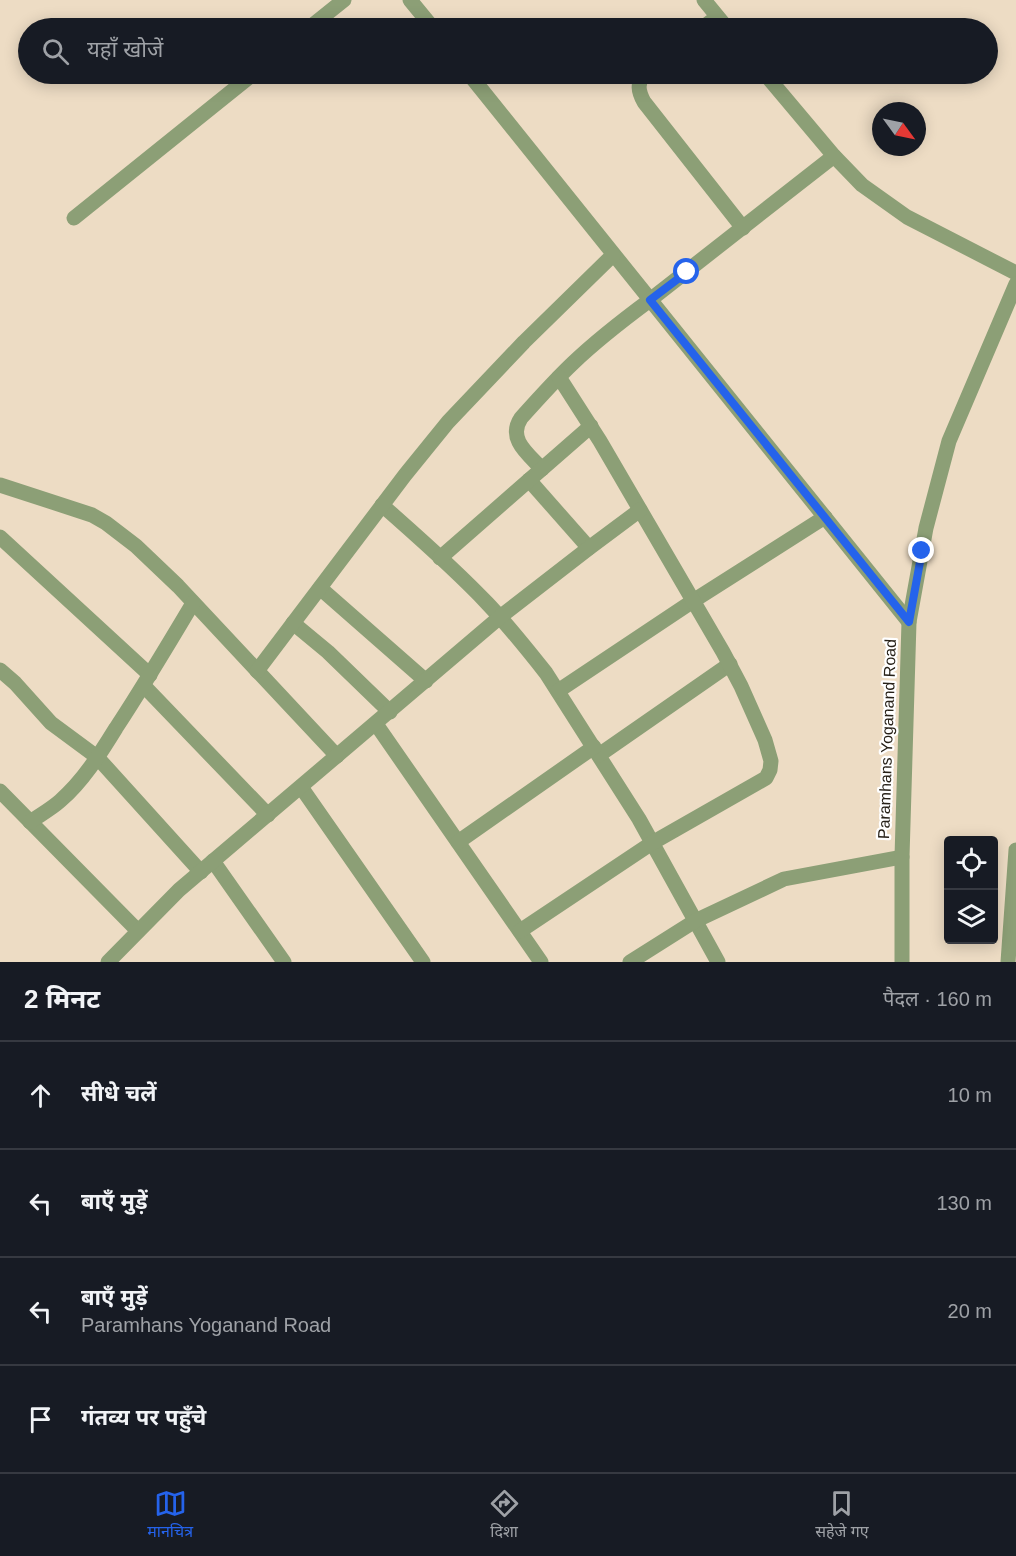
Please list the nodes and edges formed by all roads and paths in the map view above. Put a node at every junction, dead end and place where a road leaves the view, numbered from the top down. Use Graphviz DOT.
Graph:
graph roads {
  1 [pos="344,0"];
  2 [pos="410,0"];
  3 [pos="704,0"];
  4 [pos="322,18"];
  5 [pos="425,18"];
  6 [pos="719,18"];
  7 [pos="241,84"];
  8 [pos="477,84"];
  9 [pos="640,84"];
  10 [pos="773,84"];
  11 [pos="834,156"];
  12 [pos="74,218"];
  13 [pos="743,228"];
  14 [pos="613,255"];
  15 [pos="1016,273"];
  16 [pos="1016,284"];
  17 [pos="650,300"];
  18 [pos="559,377"];
  19 [pos="591,426"];
  20 [pos="542,469"];
  21 [pos="529,480"];
  22 [pos="0,485"];
  23 [pos="382,505"];
  24 [pos="640,510"];
  25 [pos="825,517"];
  26 [pos="0,537"];
  27 [pos="589,548"];
  28 [pos="440,558"];
  29 [pos="320,588"];
  30 [pos="693,601"];
  31 [pos="193,603"];
  32 [pos="500,617"];
  33 [pos="909,622"];
  34 [pos="293,623"];
  35 [pos="730,664"];
  36 [pos="0,670"];
  37 [pos="257,671"];
  38 [pos="147,680"];
  39 [pos="426,681"];
  40 [pos="558,691"];
  41 [pos="390,712"];
  42 [pos="376,724"];
  43 [pos="596,751"];
  44 [pos="337,756"];
  45 [pos="97,757"];
  46 [pos="301,788"];
  47 [pos="0,791"];
  48 [pos="268,815"];
  49 [pos="30,822"];
  50 [pos="458,842"];
  51 [pos="652,843"];
  52 [pos="1016,850"];
  53 [pos="902,857"];
  54 [pos="213,861"];
  55 [pos="201,872"];
  56 [pos="694,921"];
  57 [pos="138,931"];
  58 [pos="520,931"];
  59 [pos="108,962"];
  60 [pos="284,962"];
  61 [pos="423,962"];
  62 [pos="542,962"];
  63 [pos="630,962"];
  64 [pos="718,962"];
  65 [pos="902,962"];
  66 [pos="1008,962"];
  1 -- 4 [label="street"];
  2 -- 5 [label="street"];
  3 -- 6 [label="street"];
  7 -- 12 [label="street"];
  8 -- 14 [label="street"];
  9 -- 13 [label="street"];
  10 -- 11 [label="street"];
  11 -- 13 [label="street"];
  11 -- 15 [label="street"];
  13 -- 17 [label="street"];
  14 -- 17 [label="street"];
  14 -- 23 [label="street"];
  16 -- 33 [label="street, Paramhans Yoganand Road"];
  17 -- 18 [label="street"];
  17 -- 25 [label="street"];
  18 -- 19 [label="street"];
  18 -- 20 [label="street"];
  19 -- 20 [label="street"];
  19 -- 24 [label="street"];
  20 -- 21 [label="street"];
  21 -- 27 [label="street"];
  21 -- 28 [label="street"];
  22 -- 31 [label="street"];
  23 -- 28 [label="street"];
  23 -- 29 [label="street"];
  24 -- 27 [label="street"];
  24 -- 30 [label="street"];
  25 -- 30 [label="street"];
  25 -- 33 [label="street"];
  26 -- 38 [label="street"];
  27 -- 32 [label="street"];
  28 -- 32 [label="street"];
  29 -- 34 [label="street"];
  29 -- 39 [label="street"];
  30 -- 35 [label="street"];
  30 -- 40 [label="street"];
  31 -- 37 [label="street"];
  31 -- 38 [label="street"];
  32 -- 39 [label="street"];
  32 -- 40 [label="street"];
  33 -- 53 [label="street, Paramhans Yoganand Road"];
  34 -- 37 [label="street"];
  34 -- 41 [label="street"];
  35 -- 43 [label="street"];
  35 -- 51 [label="street"];
  36 -- 45 [label="street"];
  37 -- 44 [label="street"];
  38 -- 45 [label="street"];
  38 -- 48 [label="street"];
  39 -- 41 [label="street"];
  40 -- 43 [label="street"];
  41 -- 42 [label="street"];
  42 -- 44 [label="street"];
  42 -- 50 [label="street"];
  43 -- 50 [label="street"];
  43 -- 51 [label="street"];
  44 -- 46 [label="street"];
  45 -- 49 [label="street"];
  45 -- 55 [label="street"];
  46 -- 48 [label="street"];
  46 -- 61 [label="street"];
  47 -- 49 [label="street"];
  48 -- 54 [label="street"];
  49 -- 57 [label="street"];
  50 -- 58 [label="street"];
  51 -- 56 [label="street"];
  51 -- 58 [label="street"];
  52 -- 66 [label="street"];
  53 -- 56 [label="street"];
  53 -- 65 [label="street, Paramhans Yoganand Road"];
  54 -- 55 [label="street"];
  54 -- 60 [label="street"];
  55 -- 57 [label="street"];
  56 -- 63 [label="street"];
  56 -- 64 [label="street"];
  57 -- 59 [label="street"];
  58 -- 62 [label="street"];
}
